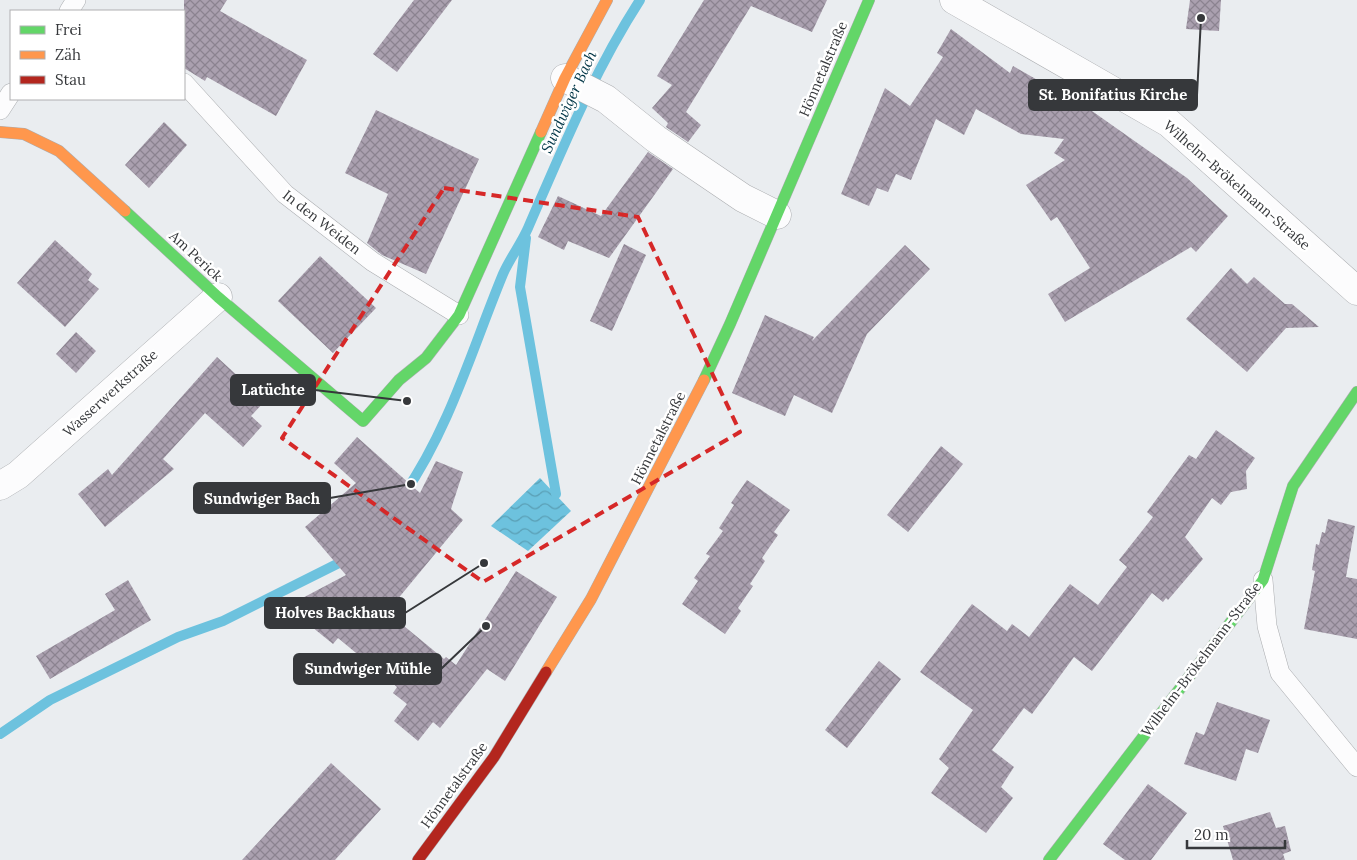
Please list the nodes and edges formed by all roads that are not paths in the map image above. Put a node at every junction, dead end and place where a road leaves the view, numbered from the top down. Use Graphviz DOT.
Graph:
graph roads {
  1 [pos="607,0"];
  2 [pos="869,0"];
  3 [pos="954,0"];
  4 [pos="570,80"];
  5 [pos="185,84"];
  6 [pos="10,95"];
  7 [pos="0,110"];
  8 [pos="0,132"];
  9 [pos="777,215"];
  10 [pos="1357,291"];
  11 [pos="218,297"];
  12 [pos="459,315"];
  13 [pos="1357,392"];
  14 [pos="0,486"];
  15 [pos="1262,580"];
  16 [pos="1357,767"];
  17 [pos="418,860"];
  18 [pos="1048,860"];
  1 -- 4 [label="street"];
  2 -- 9 [label="street, Hönnetalstraße"];
  3 -- 10 [label="street, Wilhelm-Brökelmann-Straße"];
  4 -- 9 [label="street"];
  4 -- 12 [label="street"];
  5 -- 12 [label="lane, In den Weiden"];
  6 -- 7 [label="lane"];
  8 -- 11 [label="street, Am Perick"];
  9 -- 17 [label="street, Hönnetalstraße"];
  11 -- 12 [label="street, Am Perick"];
  11 -- 14 [label="street, Wasserwerkstraße"];
  13 -- 15 [label="street, Wilhelm-Brökelmann-Straße"];
  15 -- 16 [label="lane"];
  15 -- 18 [label="street, Wilhelm-Brökelmann-Straße"];
}
